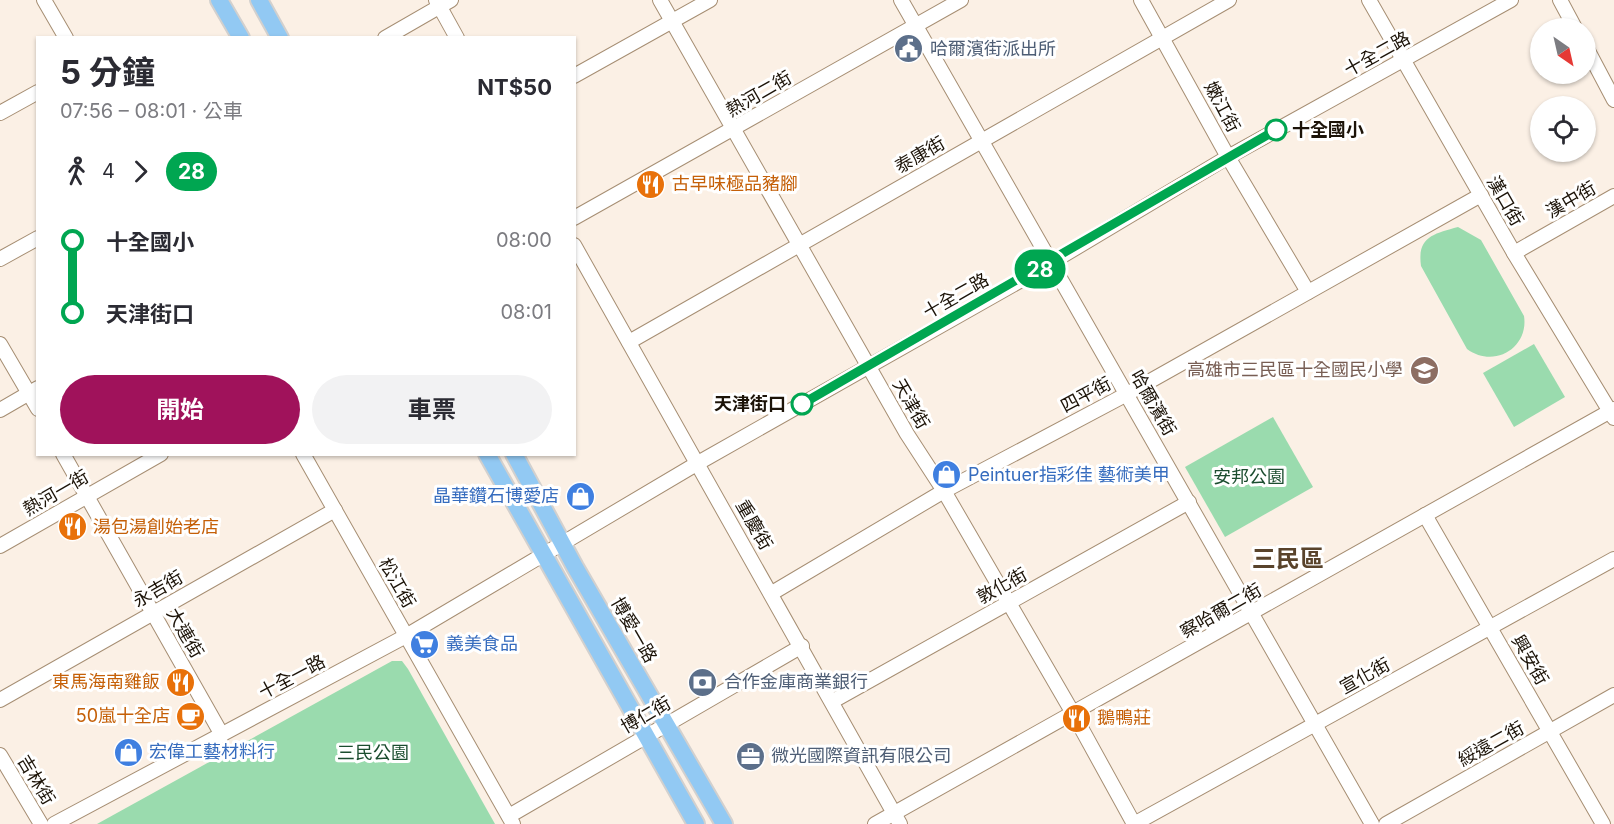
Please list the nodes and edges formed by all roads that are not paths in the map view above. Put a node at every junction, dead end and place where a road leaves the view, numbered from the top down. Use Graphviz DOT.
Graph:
graph roads {
  1 [pos="44,0"];
  2 [pos="219,0"];
  3 [pos="259,0"];
  4 [pos="660,0"];
  5 [pos="710,0"];
  6 [pos="901,0"];
  7 [pos="961,0"];
  8 [pos="1141,0"];
  9 [pos="1229,0"];
  10 [pos="1370,0"];
  11 [pos="1511,0"];
  12 [pos="1560,0"];
  13 [pos="442,2"];
  14 [pos="1570,18"];
  15 [pos="672,21"];
  16 [pos="915,26"];
  17 [pos="65,36"];
  18 [pos="240,36"];
  19 [pos="279,36"];
  20 [pos="388,36"];
  21 [pos="456,36"];
  22 [pos="1163,38"];
  23 [pos="1402,60"];
  24 [pos="1596,66"];
  25 [pos="576,75"];
  26 [pos="36,93"];
  27 [pos="1614,100"];
  28 [pos="0,113"];
  29 [pos="734,129"];
  30 [pos="982,141"];
  31 [pos="1228,157"];
  32 [pos="1481,195"];
  33 [pos="1614,196"];
  34 [pos="576,217"];
  35 [pos="36,239"];
  36 [pos="800,245"];
  37 [pos="576,249"];
  38 [pos="1514,253"];
  39 [pos="0,259"];
  40 [pos="1051,262"];
  41 [pos="1308,292"];
  42 [pos="629,342"];
  43 [pos="0,344"];
  44 [pos="869,366"];
  45 [pos="33,391"];
  46 [pos="1127,394"];
  47 [pos="0,410"];
  48 [pos="1613,413"];
  49 [pos="64,456"];
  50 [pos="157,456"];
  51 [pos="304,456"];
  52 [pos="487,456"];
  53 [pos="515,456"];
  54 [pos="698,463"];
  55 [pos="944,491"];
  56 [pos="87,496"];
  57 [pos="1189,502"];
  58 [pos="334,510"];
  59 [pos="1425,515"];
  60 [pos="563,544"];
  61 [pos="0,546"];
  62 [pos="544,555"];
  63 [pos="1614,559"];
  64 [pos="772,593"];
  65 [pos="1008,603"];
  66 [pos="153,613"];
  67 [pos="1253,614"];
  68 [pos="1491,627"];
  69 [pos="406,636"];
  70 [pos="802,646"];
  71 [pos="1614,695"];
  72 [pos="0,700"];
  73 [pos="833,701"];
  74 [pos="1074,715"];
  75 [pos="1316,724"];
  76 [pos="666,725"];
  77 [pos="1550,731"];
  78 [pos="222,735"];
  79 [pos="645,737"];
  80 [pos="0,755"];
  81 [pos="897,819"];
  82 [pos="511,820"];
  83 [pos="41,824"];
  84 [pos="54,824"];
  85 [pos="696,824"];
  86 [pos="724,824"];
  87 [pos="875,824"];
  88 [pos="1134,824"];
  89 [pos="1372,824"];
  90 [pos="1386,824"];
  91 [pos="1603,824"];
  1 -- 17 [label="street"];
  2 -- 18 [label="main road"];
  3 -- 19 [label="main road"];
  4 -- 15 [label="street, 天津街"];
  5 -- 15 [label="street"];
  6 -- 16 [label="street, 哈爾濱街"];
  7 -- 16 [label="street, 熱河二街"];
  8 -- 22 [label="street, 嫩江街"];
  9 -- 22 [label="street, 泰康街"];
  10 -- 23 [label="street, 漢口街"];
  11 -- 23 [label="street, 十全二路"];
  12 -- 14 [label="street"];
  13 -- 20 [label="street"];
  13 -- 21 [label="street"];
  15 -- 25 [label="street"];
  15 -- 29 [label="street, 天津街"];
  16 -- 29 [label="street, 熱河二街"];
  16 -- 30 [label="street, 哈爾濱街"];
  22 -- 30 [label="street, 泰康街"];
  22 -- 31 [label="street, 嫩江街"];
  23 -- 31 [label="street, 十全二路"];
  23 -- 32 [label="street, 漢口街"];
  24 -- 27 [label="street"];
  26 -- 28 [label="street"];
  29 -- 34 [label="street, 熱河二街"];
  29 -- 36 [label="street, 天津街"];
  30 -- 36 [label="street, 泰康街"];
  30 -- 40 [label="street, 哈爾濱街"];
  31 -- 40 [label="street, 十全二路"];
  31 -- 41 [label="street, 嫩江街"];
  32 -- 38 [label="street, 漢口街"];
  32 -- 41 [label="street, 四平街"];
  33 -- 38 [label="street, 漢中街"];
  35 -- 39 [label="street"];
  36 -- 42 [label="street, 泰康街"];
  36 -- 44 [label="street, 天津街"];
  37 -- 42 [label="street, 重慶街"];
  38 -- 48 [label="street, 漢口街"];
  40 -- 44 [label="street, 十全二路"];
  40 -- 46 [label="street, 哈爾濱街"];
  41 -- 46 [label="street, 四平街"];
  42 -- 54 [label="street, 重慶街"];
  43 -- 45 [label="street"];
  44 -- 54 [label="street, 十全二路"];
  44 -- 55 [label="street, 天津街"];
  45 -- 47 [label="street"];
  46 -- 55 [label="street, 四平街"];
  46 -- 57 [label="street, 哈爾濱街"];
  48 -- 59 [label="street, 察哈爾二街"];
  49 -- 56 [label="street, 大連街"];
  50 -- 56 [label="street, 熱河一街"];
  51 -- 58 [label="street, 松江街"];
  52 -- 62 [label="main road"];
  53 -- 60 [label="main road, 博愛一路"];
  54 -- 60 [label="street, 十全二路"];
  54 -- 64 [label="street, 重慶街"];
  55 -- 64 [label="street, 四平街"];
  55 -- 65 [label="street, 天津街"];
  56 -- 61 [label="street, 熱河一街"];
  56 -- 66 [label="street, 大連街"];
  57 -- 65 [label="street, 敦化街"];
  57 -- 67 [label="street, 哈爾濱街"];
  58 -- 66 [label="street, 永吉街"];
  58 -- 69 [label="street, 松江街"];
  59 -- 67 [label="street, 察哈爾二街"];
  59 -- 68 [label="street, 興安街"];
  60 -- 62 [label="street, 十全二路"];
  60 -- 76 [label="main road, 博愛一路"];
  62 -- 69 [label="street, 十全一路"];
  62 -- 79 [label="main road"];
  63 -- 68 [label="street, 宣化街"];
  64 -- 70 [label="street, 重慶街"];
  65 -- 73 [label="street, 敦化街"];
  65 -- 74 [label="street, 天津街"];
  66 -- 72 [label="street, 永吉街"];
  66 -- 78 [label="street, 大連街"];
  67 -- 74 [label="street, 察哈爾二街"];
  67 -- 75 [label="street, 哈爾濱街"];
  68 -- 75 [label="street, 宣化街"];
  68 -- 77 [label="street, 興安街"];
  69 -- 78 [label="street, 十全一路"];
  69 -- 82 [label="street, 松江街"];
  70 -- 73 [label="street, 重慶街"];
  70 -- 76 [label="street, 博仁街"];
  71 -- 77 [label="street, 綏遠二街"];
  73 -- 81 [label="street, 重慶街"];
  74 -- 81 [label="street, 察哈爾二街"];
  74 -- 88 [label="street, 天津街"];
  75 -- 88 [label="street, 宣化街"];
  75 -- 89 [label="street, 哈爾濱街"];
  76 -- 79 [label="street, 博仁街"];
  76 -- 86 [label="main road, 博愛一路"];
  77 -- 90 [label="street, 綏遠二街"];
  77 -- 91 [label="street, 興安街"];
  78 -- 84 [label="street, 十全一路"];
  79 -- 82 [label="street, 博仁街"];
  79 -- 85 [label="main road"];
  80 -- 83 [label="street, 吉林街"];
  81 -- 87 [label="street, 察哈爾二街"];
}
